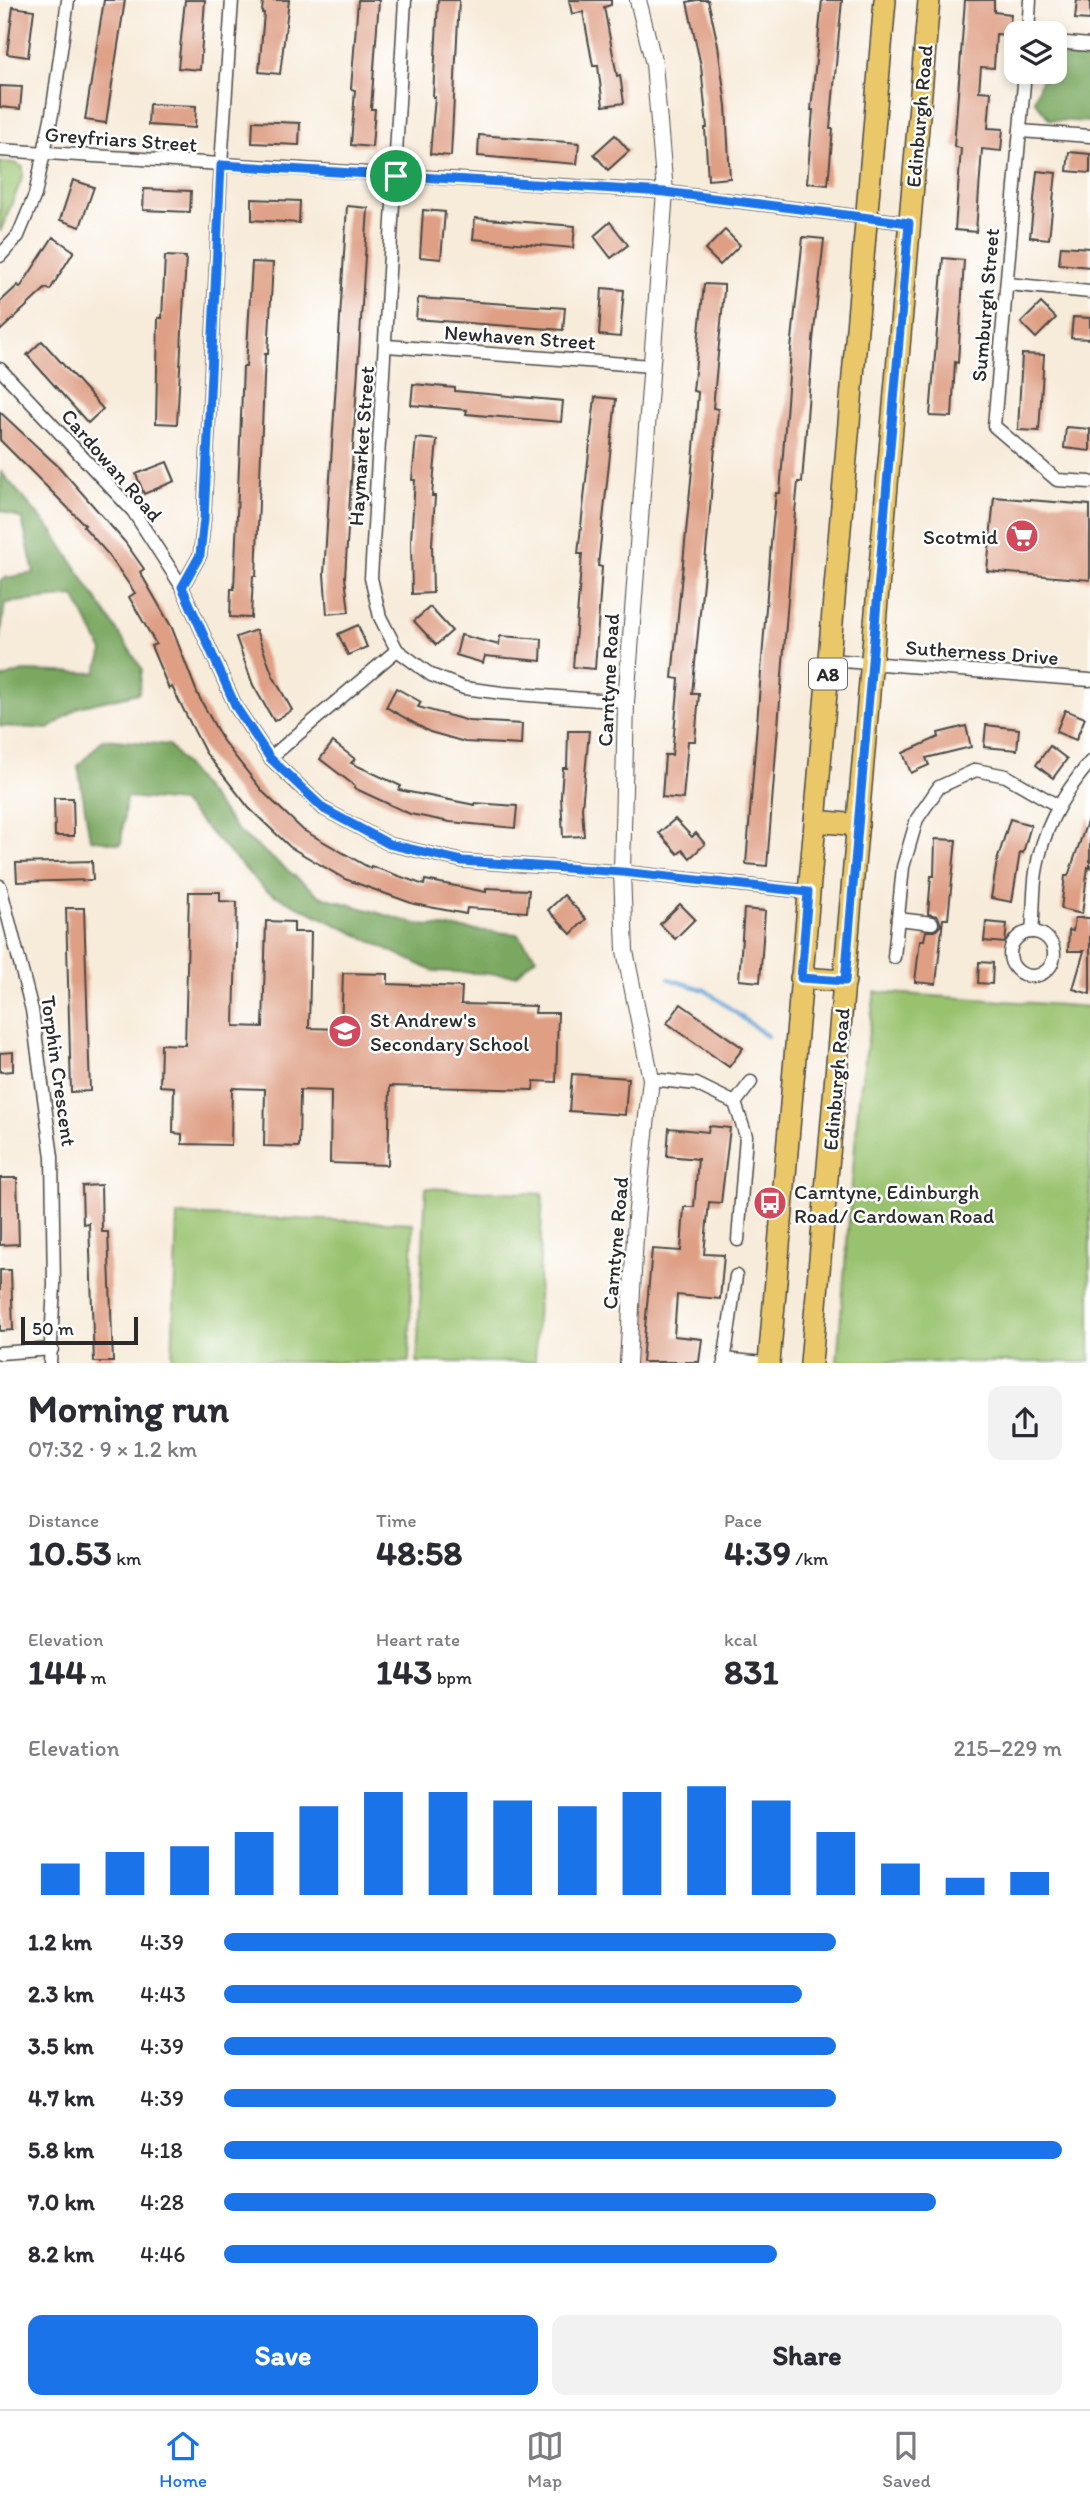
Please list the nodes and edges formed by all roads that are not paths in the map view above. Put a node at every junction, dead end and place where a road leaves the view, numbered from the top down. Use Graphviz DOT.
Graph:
graph roads {
  1 [pos="68,0"];
  2 [pos="232,0"];
  3 [pos="405,0"];
  4 [pos="638,0"];
  5 [pos="885,0"];
  6 [pos="929,0"];
  7 [pos="1030,0"];
  8 [pos="1029,21"];
  9 [pos="1067,43"];
  10 [pos="1090,45"];
  11 [pos="1023,84"];
  12 [pos="1020,131"];
  13 [pos="1090,136"];
  14 [pos="0,150"];
  15 [pos="45,153"];
  16 [pos="221,165"];
  17 [pos="396,176"];
  18 [pos="665,192"];
  19 [pos="867,218"];
  20 [pos="909,223"];
  21 [pos="0,256"];
  22 [pos="1007,284"];
  23 [pos="1090,292"];
  24 [pos="387,346"];
  25 [pos="651,366"];
  26 [pos="0,369"];
  27 [pos="1090,482"];
  28 [pos="182,587"];
  29 [pos="397,650"];
  30 [pos="829,660"];
  31 [pos="871,665"];
  32 [pos="1090,680"];
  33 [pos="626,702"];
  34 [pos="270,758"];
  35 [pos="1090,762"];
  36 [pos="1058,806"];
  37 [pos="815,821"];
  38 [pos="858,825"];
  39 [pos="622,872"];
  40 [pos="0,886"];
  41 [pos="808,892"];
  42 [pos="898,919"];
  43 [pos="932,923"];
  44 [pos="1032,932"];
  45 [pos="894,957"];
  46 [pos="801,978"];
  47 [pos="845,981"];
  48 [pos="651,1079"];
  49 [pos="751,1082"];
  50 [pos="735,1103"];
  51 [pos="738,1240"];
  52 [pos="736,1276"];
  53 [pos="0,1353"];
  54 [pos="51,1356"];
  55 [pos="724,1361"];
  56 [pos="628,1363"];
  57 [pos="763,1363"];
  58 [pos="769,1363"];
  59 [pos="811,1363"];
  1 -- 15 [label="street"];
  2 -- 16 [label="street"];
  3 -- 17 [label="street, Haymarket Street"];
  4 -- 18 [label="street, Carntyne Road"];
  5 -- 19 [label="main road, Edinburgh Road / A8"];
  6 -- 20 [label="main road, Edinburgh Road / A8"];
  7 -- 8 [label="street"];
  9 -- 10 [label="street"];
  11 -- 12 [label="street, Sumburgh Street"];
  12 -- 13 [label="street"];
  12 -- 22 [label="street, Sumburgh Street"];
  14 -- 15 [label="street, Greyfriars Street"];
  15 -- 16 [label="street, Greyfriars Street"];
  15 -- 21 [label="street"];
  16 -- 17 [label="street, Greyfriars Street"];
  16 -- 28 [label="street"];
  17 -- 18 [label="street, Greyfriars Street"];
  17 -- 24 [label="street, Haymarket Street"];
  18 -- 19 [label="street, Greyfriars Street"];
  18 -- 25 [label="street, Carntyne Road"];
  19 -- 20 [label="street, Greyfriars Street"];
  19 -- 30 [label="main road, Edinburgh Road / A8"];
  20 -- 31 [label="main road, Edinburgh Road / A8"];
  22 -- 23 [label="street"];
  22 -- 27 [label="street, Sumburgh Street"];
  24 -- 25 [label="street, Newhaven Street"];
  24 -- 29 [label="street, Haymarket Street"];
  25 -- 33 [label="street, Carntyne Road"];
  26 -- 28 [label="street, Cardowan Road"];
  28 -- 34 [label="street, Cardowan Road"];
  29 -- 33 [label="street, Haymarket Street"];
  29 -- 34 [label="street"];
  30 -- 31 [label="street, Sutherness Drive"];
  30 -- 37 [label="main road, Edinburgh Road / A8"];
  31 -- 32 [label="street, Sutherness Drive"];
  31 -- 38 [label="main road, Edinburgh Road / A8"];
  33 -- 39 [label="street, Carntyne Road"];
  34 -- 39 [label="street, Cardowan Road"];
  35 -- 36 [label="street"];
  36 -- 42 [label="street"];
  36 -- 44 [label="street"];
  37 -- 38 [label="main road"];
  37 -- 41 [label="main road, Edinburgh Road / A8"];
  38 -- 47 [label="main road, Edinburgh Road / A8"];
  39 -- 41 [label="street, Cardowan Road"];
  39 -- 48 [label="street, Carntyne Road"];
  40 -- 54 [label="street, Torphin Crescent"];
  41 -- 46 [label="main road, Edinburgh Road / A8"];
  42 -- 43 [label="street"];
  42 -- 45 [label="street"];
  46 -- 47 [label="main road"];
  46 -- 58 [label="main road, Edinburgh Road / A8"];
  47 -- 59 [label="main road, Edinburgh Road / A8"];
  48 -- 50 [label="street"];
  48 -- 56 [label="street, Carntyne Road"];
  49 -- 50 [label="street"];
  50 -- 51 [label="street"];
  52 -- 55 [label="street"];
  53 -- 54 [label="street, Torphin Crescent"];
  55 -- 57 [label="street"];
}
